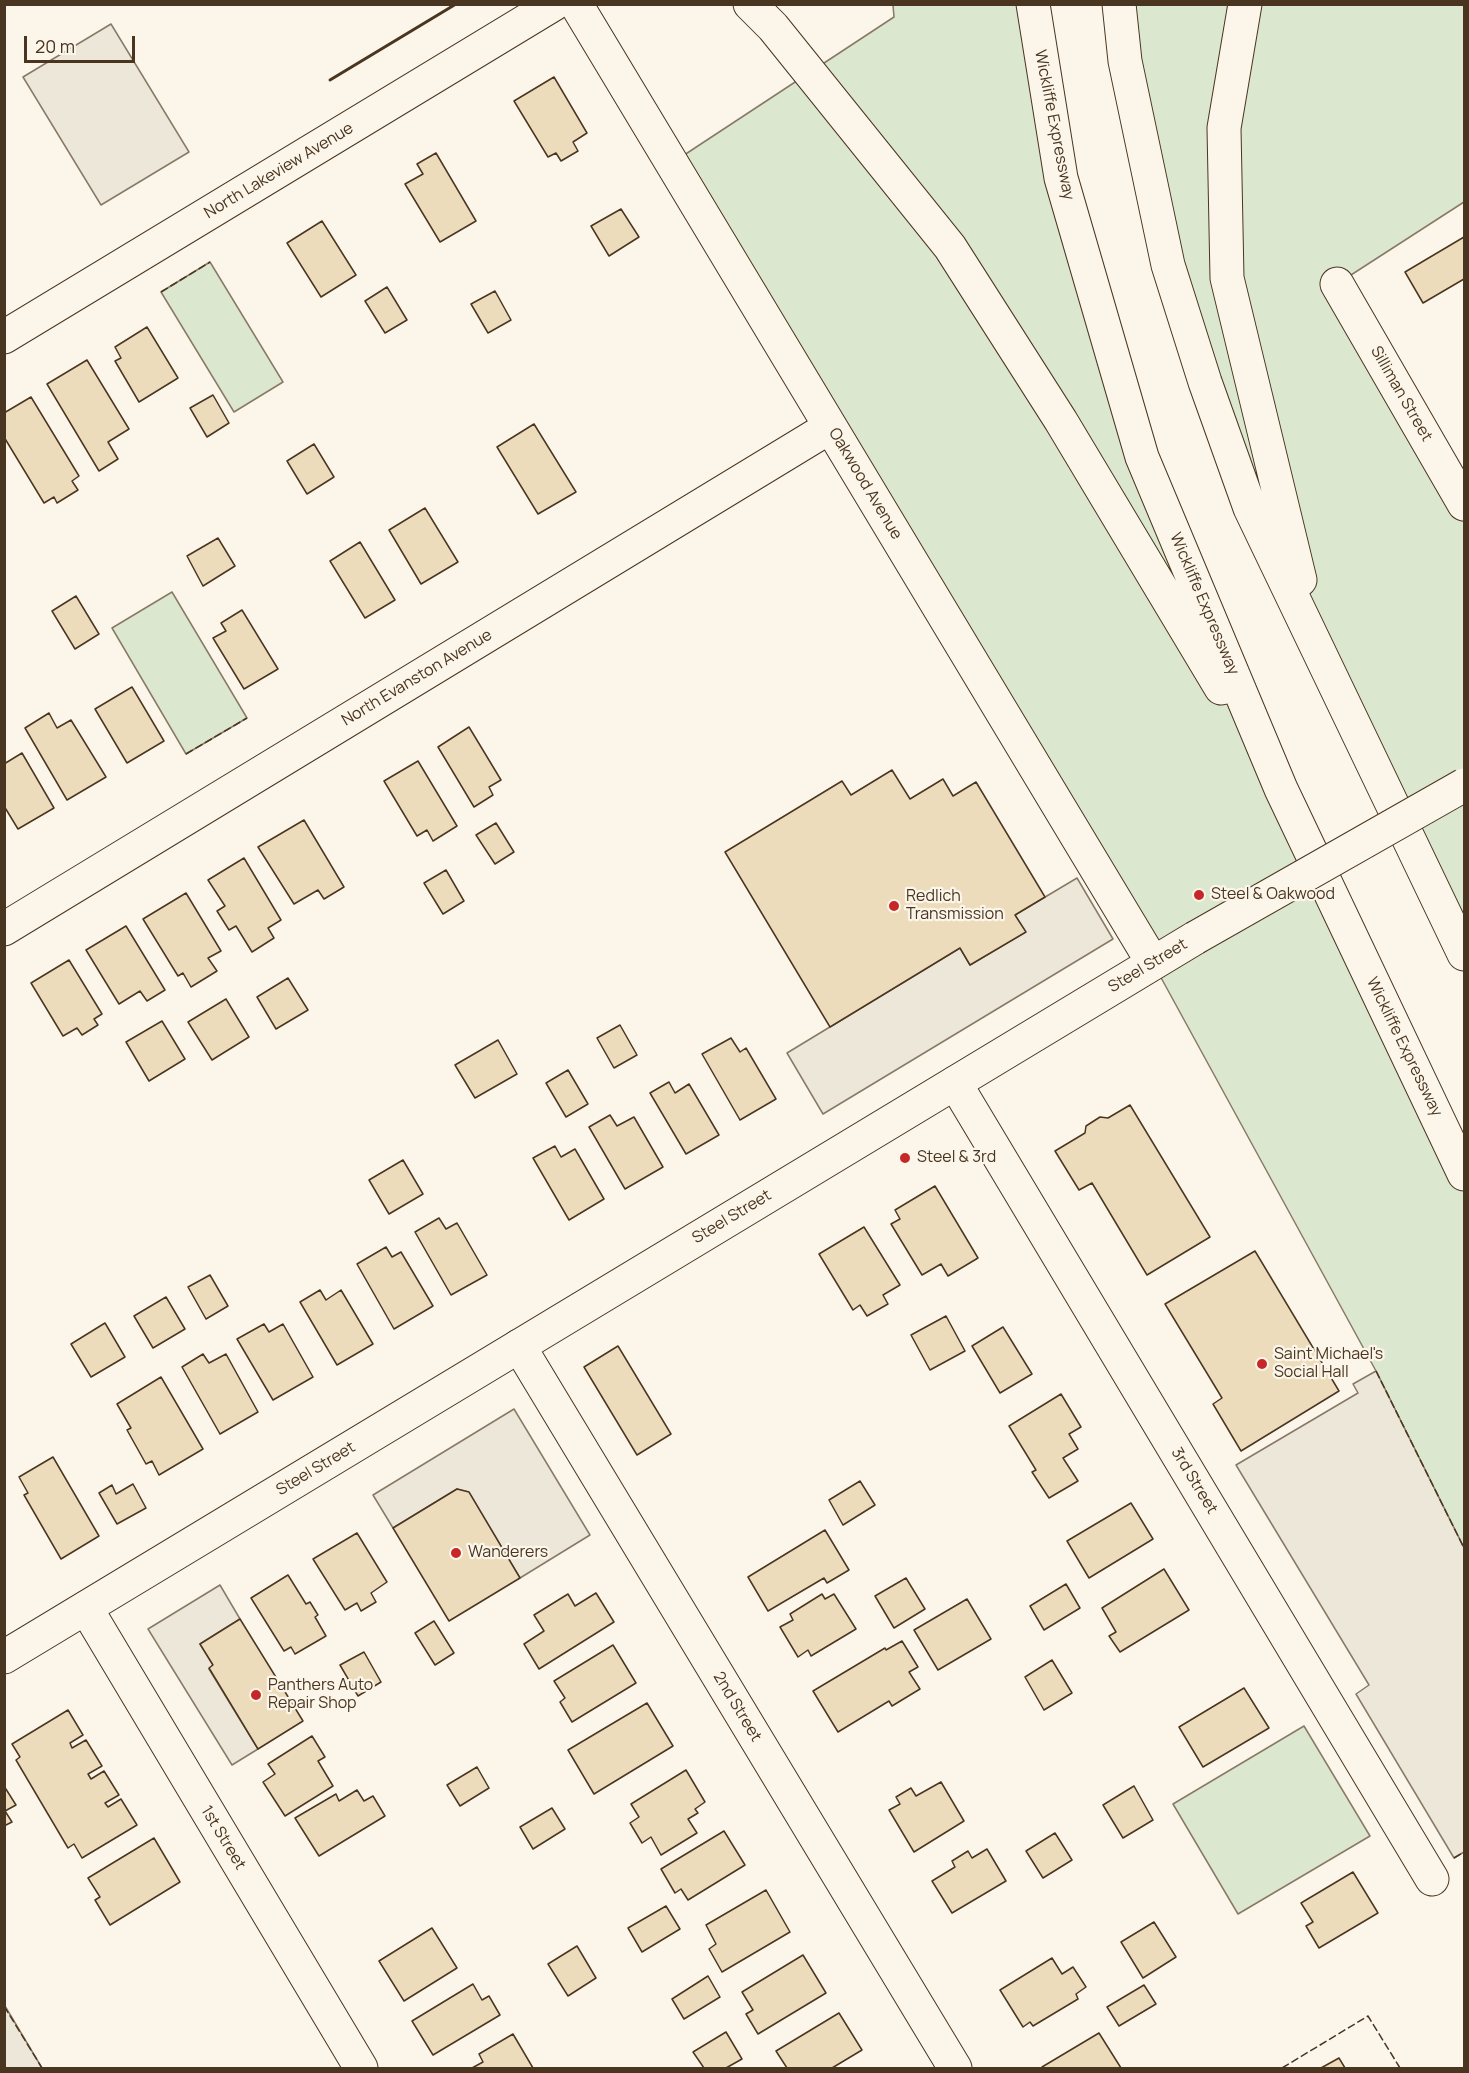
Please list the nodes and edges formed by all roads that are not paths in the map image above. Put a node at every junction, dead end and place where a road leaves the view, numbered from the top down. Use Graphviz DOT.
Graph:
graph roads {
  1 [pos="554,4"];
  2 [pos="576,4"];
  3 [pos="750,4"];
  4 [pos="1033,4"];
  5 [pos="1119,4"];
  6 [pos="1245,4"];
  7 [pos="1337,284"];
  8 [pos="4,337"];
  9 [pos="830,428"];
  10 [pos="1464,504"];
  11 [pos="1316,646"];
  12 [pos="1464,785"];
  13 [pos="1281,789"];
  14 [pos="4,929"];
  15 [pos="1464,954"];
  16 [pos="1153,963"];
  17 [pos="955,1083"];
  18 [pos="1464,1174"];
  19 [pos="519,1346"];
  20 [pos="86,1608"];
  21 [pos="4,1657"];
  22 [pos="1432,1879"];
  23 [pos="361,2068"];
  24 [pos="955,2068"];
  1 -- 8 [label="main road, North Lakeview Avenue"];
  2 -- 9 [label="main road, Oakwood Avenue"];
  3 -- 13 [label="main road"];
  4 -- 13 [label="main road, Wickliffe Expressway"];
  5 -- 11 [label="main road"];
  6 -- 11 [label="main road"];
  7 -- 10 [label="main road, Silliman Street"];
  9 -- 14 [label="main road, North Evanston Avenue"];
  9 -- 16 [label="main road, Oakwood Avenue"];
  11 -- 15 [label="main road"];
  12 -- 16 [label="main road, Steel Street, bridge"];
  13 -- 18 [label="main road, Wickliffe Expressway"];
  16 -- 17 [label="main road, Steel Street"];
  17 -- 19 [label="main road, Steel Street"];
  17 -- 22 [label="main road, 3rd Street"];
  19 -- 20 [label="main road, Steel Street"];
  19 -- 24 [label="main road, 2nd Street"];
  20 -- 21 [label="main road, Steel Street"];
  20 -- 23 [label="main road, 1st Street"];
}
